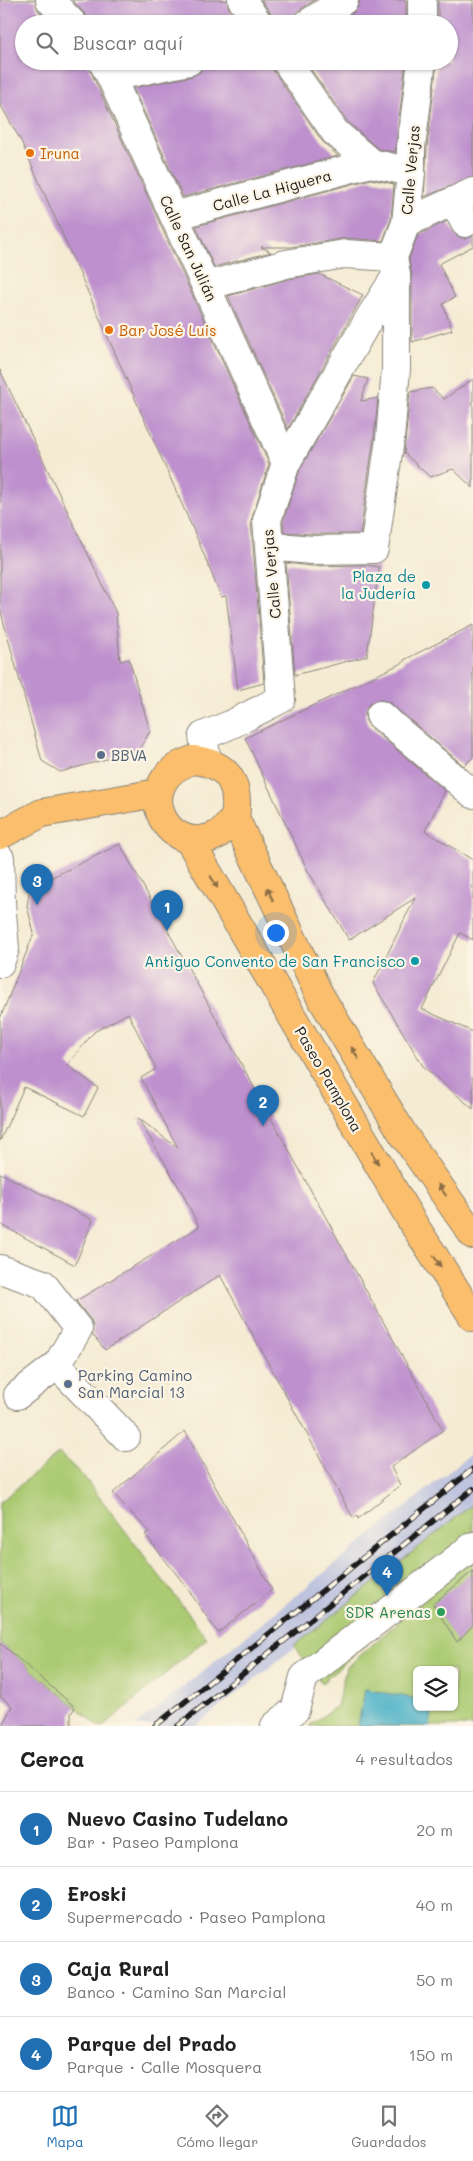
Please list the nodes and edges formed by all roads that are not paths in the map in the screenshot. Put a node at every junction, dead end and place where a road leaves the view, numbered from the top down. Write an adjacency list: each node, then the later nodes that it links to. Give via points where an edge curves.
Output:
1 (50, 0): 5 (street)
2 (242, 0): 6 (street)
3 (344, 0): 7 (street)
4 (422, 0): 8 (street)
5 (64, 15)
6 (253, 15)
7 (321, 15)
8 (422, 15)
9 (106, 70): 15 (street, Calle San Julián)
10 (292, 70): 12 (street, via 335,132)
11 (421, 70): 13 (street, Calle Verjas)
12 (371, 164): 13 (street); 15 (street, Calle La Higuera)
13 (411, 172): 16 (street, Calle Verjas)
14 (464, 206): 16 (street)
15 (174, 216): 18 (street, Calle San Julián)
16 (406, 223): 17 (street, Calle Verjas)
17 (394, 267): 18 (street, via 345,254 286,264); 19 (street, Calle Verjas, via 370,317); 20 (street, Calle Verjas, via 396,369 374,550)
18 (206, 286): 19 (street, Calle San Julián)
19 (286, 463): 20 (street, Calle Verjas, via 267,520)
20 (270, 546): 22 (street, Calle Verjas, via 281,699 232,724)
21 (380, 714): 23 (street)
22 (205, 749): 24 (main road, via 164,778); 25 (main road, via 232,782 237,794)
23 (470, 786)
24 (158, 793): 26 (main road, via 42,813); 27 (main road, via 158,807 163,820 172,831)
25 (235, 818): 27 (main road, via 216,836); 30 (main road, one-way to 25, via 403,1134 319,994)
26 (0, 835)
27 (190, 840): 32 (main road, Paseo Pamplona, one-way to 32, via 411,1220)
28 (0, 858): 29 (street, via 5,949)
29 (0, 963)
30 (472, 1231)
31 (0, 1269): 33 (street, via 43,1284 78,1328)
32 (473, 1317)
33 (57, 1365): 34 (street); 35 (street)
34 (18, 1395)
35 (126, 1437)
36 (473, 1546): 37 (street, via 304,1677)
37 (285, 1718)

